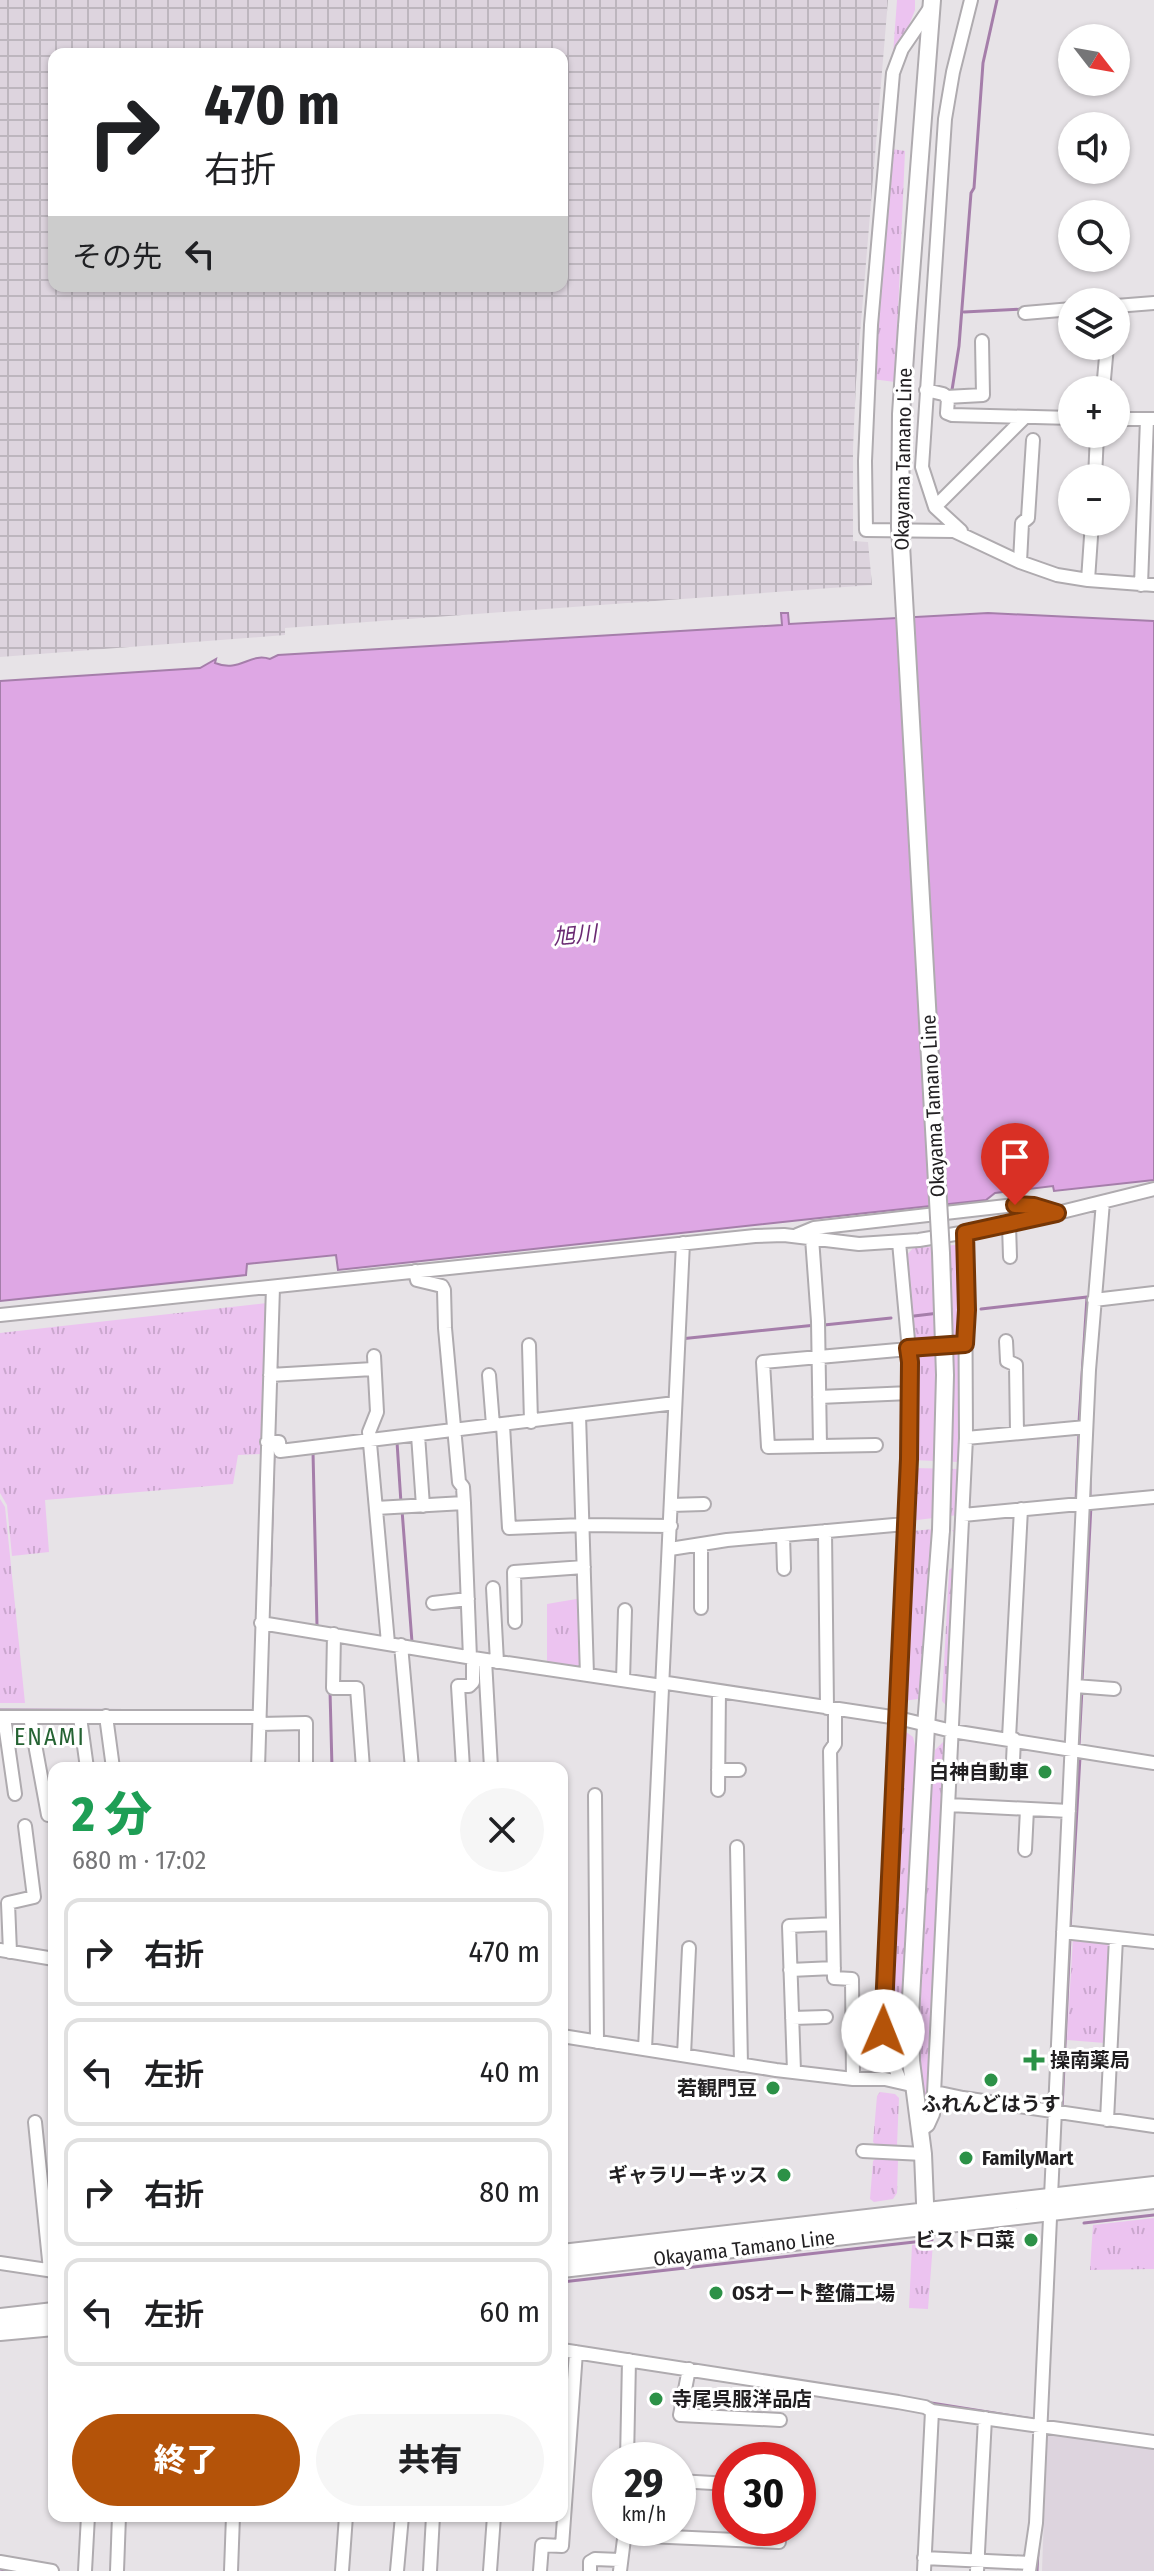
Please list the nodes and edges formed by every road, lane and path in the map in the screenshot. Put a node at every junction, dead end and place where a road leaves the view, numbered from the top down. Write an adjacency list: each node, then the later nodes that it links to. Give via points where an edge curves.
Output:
1 (971, 0): 8 (street, via 945,119)
2 (932, 3): 15 (street, via 893,73 865,461 866,530); 99 (main road, Okayama Tamano Line, bridge, via 901,414 900,527 945,1375 941,1530)
3 (1154, 303): 4 (street)
4 (1130, 305)
5 (1058, 310): 6 (street)
6 (1025, 313)
7 (982, 341): 9 (street, via 983,395)
8 (926, 390): 9 (street); 14 (street, via 922,467)
9 (946, 397): 10 (street, via 947,413 952,415)
10 (1025, 417): 11 (street); 14 (street)
11 (1058, 418)
12 (1150, 419): 20 (street)
13 (1033, 440): 18 (street)
14 (936, 508): 15 (street); 16 (street)
15 (921, 529): 16 (street)
16 (967, 536): 18 (street)
17 (1091, 536): 19 (street)
18 (1020, 562): 19 (street)
19 (1088, 580): 20 (street)
20 (1147, 585)
21 (1154, 1189): 22 (street)
22 (1103, 1202): 23 (street); 34 (street)
23 (1057, 1213): 24 (street); 26 (street, via 1015,1205 814,1228)
24 (1009, 1225): 25 (street); 30 (street)
25 (965, 1233): 28 (street); 37 (street)
26 (794, 1236): 27 (street); 29 (street)
27 (812, 1238): 28 (street); 40 (street)
28 (899, 1242): 39 (street)
29 (683, 1243): 31 (street); 45 (street)
30 (1010, 1257)
31 (415, 1271): 32 (street); 49 (street, via 417,1280 444,1290)
32 (273, 1287): 35 (street); 41 (street)
33 (1154, 1293): 34 (street)
34 (1094, 1297): 50 (street)
35 (0, 1315)
36 (1006, 1341): 51 (street, via 1007,1361 1016,1365)
37 (965, 1344): 39 (street); 54 (street)
38 (529, 1345): 47 (street)
39 (908, 1348): 40 (street); 43 (street)
40 (818, 1357): 44 (street); 57 (street, via 763,1362 768,1447)
41 (270, 1375): 53 (street, via 373,1362 377,1412); 55 (street)
42 (489, 1375): 48 (street)
43 (910, 1393): 44 (street); 67 (street)
44 (819, 1397): 57 (street)
45 (673, 1404): 46 (street); 62 (street)
46 (579, 1415): 47 (street); 68 (street)
47 (531, 1417): 48 (street)
48 (495, 1422): 49 (street); 68 (street, via 509,1528)
49 (456, 1427): 52 (street); 59 (street)
50 (1081, 1427): 51 (street); 60 (street)
51 (1017, 1433): 54 (street)
52 (418, 1435): 53 (street); 63 (street)
53 (369, 1437): 55 (street); 64 (street)
54 (966, 1438): 66 (street)
55 (275, 1445): 82 (street)
56 (876, 1445): 57 (street)
57 (820, 1446)
58 (1154, 1497): 60 (street)
59 (464, 1503): 63 (street); 77 (street)
60 (1084, 1503): 65 (street); 89 (street)
61 (704, 1504): 62 (street)
62 (671, 1505): 69 (street)
63 (423, 1506): 64 (street)
64 (376, 1508): 84 (street)
65 (1021, 1509): 66 (street); 101 (street)
66 (963, 1515): 100 (street)
67 (905, 1524): 70 (street); 98 (street)
68 (583, 1525): 69 (street); 74 (street)
69 (668, 1526): 73 (street)
70 (825, 1531): 71 (street); 92 (street)
71 (783, 1535): 72 (street); 75 (street)
72 (701, 1544): 73 (street); 79 (street)
73 (670, 1549): 88 (street)
74 (584, 1567): 81 (street, via 514,1572); 86 (street)
75 (784, 1569)
76 (493, 1588): 85 (street)
77 (468, 1599): 78 (street); 85 (street)
78 (433, 1603)
79 (701, 1608)
80 (625, 1610): 87 (street)
81 (515, 1622)
82 (266, 1623): 83 (street); 93 (street)
83 (334, 1634): 84 (street); 108 (street, via 333,1688 357,1688)
84 (394, 1644): 85 (street); 109 (street)
85 (482, 1657): 86 (street); 110 (street, via 473,1682 458,1686); 111 (street)
86 (587, 1673): 87 (street)
87 (623, 1677): 88 (street)
88 (662, 1686): 91 (street); 138 (street)
89 (1079, 1686): 90 (street); 102 (street)
90 (1114, 1689)
91 (719, 1691): 92 (street); 113 (street)
92 (831, 1709): 98 (street); 125 (street)
93 (259, 1715): 94 (street); 106 (street); 107 (street, via 306,1723)
94 (106, 1716): 97 (street); 105 (street)
95 (2, 1717): 96 (street); 116 (street)
96 (30, 1717): 97 (street); 121 (street)
97 (80, 1717): 104 (street)
98 (898, 1718): 99 (street); 141 (street, via 883,2018)
99 (926, 1726): 100 (street); 145 (main road, Okayama Tamano Line)
100 (952, 1731): 101 (street); 118 (street)
101 (1012, 1738): 102 (street); 103 (street)
102 (1077, 1751): 112 (street); 120 (street)
103 (1013, 1761)
104 (86, 1762)
105 (112, 1762)
106 (258, 1762)
107 (306, 1762)
108 (363, 1762)
109 (411, 1762)
110 (463, 1762)
111 (491, 1762)
112 (1154, 1763)
113 (718, 1770): 114 (street); 115 (street)
114 (739, 1770)
115 (718, 1790)
116 (15, 1794)
117 (595, 1795): 137 (street)
118 (949, 1805): 119 (street); 146 (street)
119 (1027, 1809): 120 (street); 124 (street)
120 (1065, 1811): 126 (street)
121 (48, 1815)
122 (25, 1826): 130 (street, via 34,1897 8,1903)
123 (737, 1847): 140 (street)
124 (1025, 1850)
125 (833, 1924): 132 (street); 133 (street, via 789,1926)
126 (1068, 1932): 127 (street); 147 (street)
127 (1116, 1938): 128 (street); 148 (street)
128 (1154, 1942)
129 (689, 1948): 139 (street)
130 (8, 1949): 131 (street)
131 (48, 1958)
132 (834, 1968): 133 (street); 143 (street, via 834,1978 852,1979)
133 (790, 1970): 135 (street)
134 (826, 2017): 135 (street)
135 (792, 2018): 142 (street)
136 (568, 2037): 137 (street)
137 (597, 2042): 138 (street)
138 (645, 2049): 139 (street)
139 (684, 2051): 140 (street)
140 (741, 2060): 142 (street)
141 (891, 2061): 144 (street); 145 (street)
142 (794, 2071): 143 (street)
143 (853, 2079): 144 (street)
144 (878, 2080): 145 (street)
145 (907, 2084): 151 (main road, Okayama Tamano Line)
146 (935, 2092): 147 (street); 151 (street, via 932,2118)
147 (1055, 2109): 148 (street); 156 (street)
148 (1107, 2116): 150 (street)
149 (35, 2122): 158 (street)
150 (1154, 2126)
151 (920, 2131): 153 (main road, Okayama Tamano Line)
152 (863, 2151): 153 (street)
153 (923, 2154): 157 (main road, Okayama Tamano Line)
154 (1154, 2185): 156 (main road, Okayama Tamano Line)
155 (1154, 2200): 156 (main road, Okayama Tamano Line)
156 (1051, 2205): 157 (main road, Okayama Tamano Line); 174 (street)
157 (926, 2219): 159 (main road, Okayama Tamano Line); 162 (main road, Okayama Tamano Line)
158 (48, 2241)
159 (568, 2252)
160 (0, 2263): 161 (street)
161 (48, 2268)
162 (568, 2268)
163 (48, 2312): 164 (main road)
164 (0, 2317)
165 (48, 2328): 166 (main road)
166 (0, 2332)
167 (568, 2351): 168 (street)
168 (576, 2352): 169 (street); 177 (street)
169 (629, 2360): 170 (street); 175 (street)
170 (689, 2369): 171 (street); 173 (street, via 680,2415)
171 (932, 2411): 172 (street); 188 (street)
172 (985, 2418): 174 (street); 190 (street)
173 (780, 2420)
174 (1039, 2424): 176 (street); 191 (street)
175 (627, 2442)
176 (1154, 2442)
177 (568, 2463)
178 (88, 2522): 194 (street)
179 (119, 2522): 195 (street)
180 (233, 2522): 196 (street)
181 (346, 2522): 197 (street)
182 (401, 2522): 198 (street)
183 (433, 2522): 199 (street)
184 (494, 2522): 200 (street)
185 (564, 2522): 201 (street, via 562,2546 542,2545)
186 (623, 2546): 189 (street)
187 (0, 2562): 192 (street)
188 (924, 2564): 190 (street)
189 (620, 2566): 202 (street, via 595,2559)
190 (977, 2566): 191 (street)
191 (1029, 2567)
192 (24, 2569): 193 (street)
193 (52, 2571)
194 (85, 2571)
195 (117, 2571)
196 (231, 2571)
197 (342, 2571)
198 (397, 2571)
199 (430, 2571)
200 (490, 2571)
201 (540, 2571)
202 (590, 2571)

